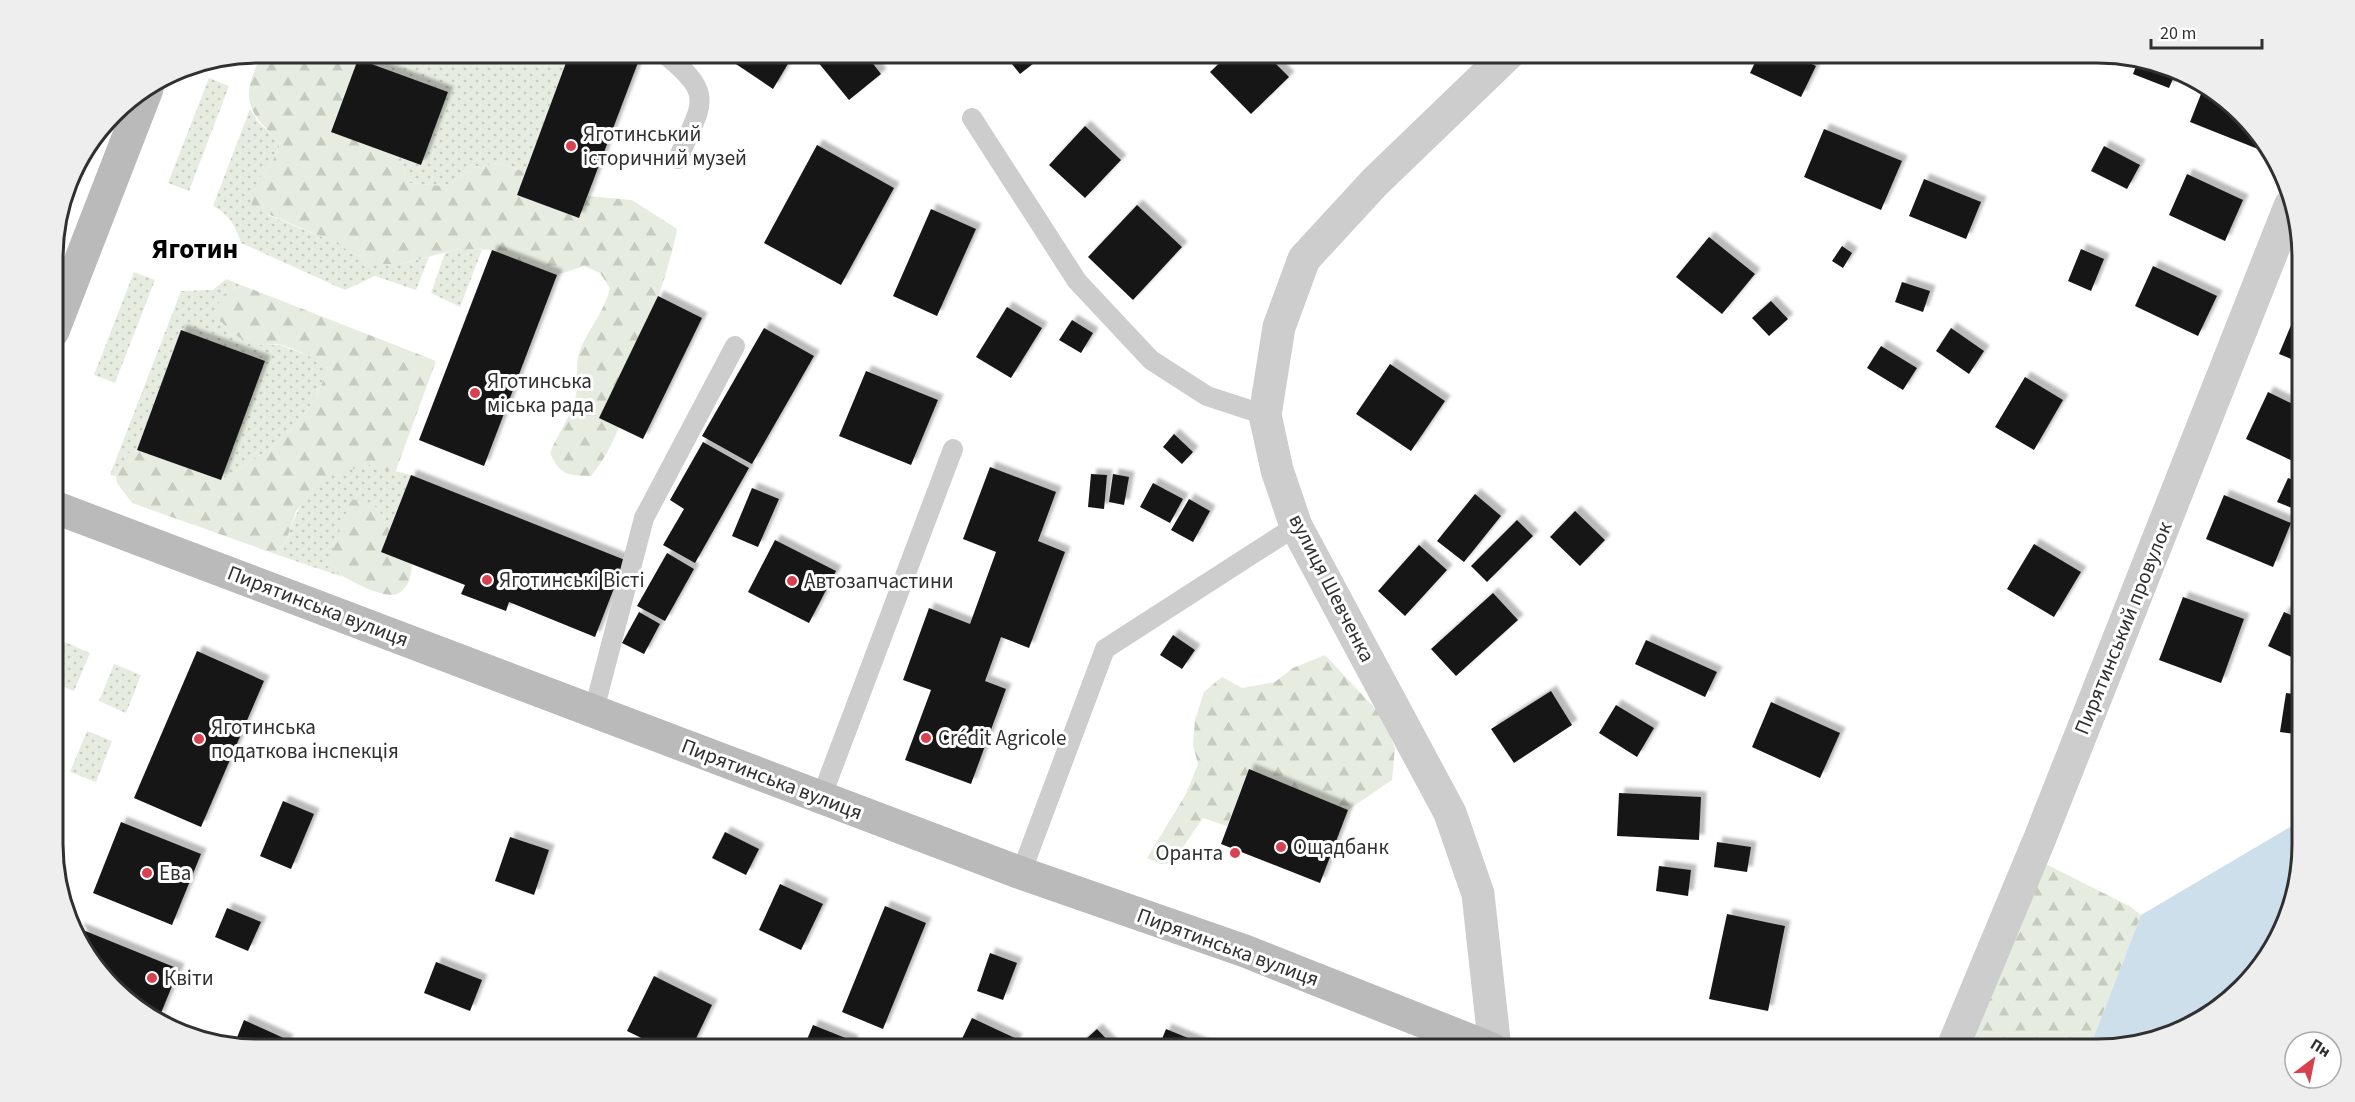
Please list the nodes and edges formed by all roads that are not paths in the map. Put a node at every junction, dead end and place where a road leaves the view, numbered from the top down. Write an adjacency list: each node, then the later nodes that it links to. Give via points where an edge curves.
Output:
1 (676, 63): 5 (lane, via 690,74 701,94)
2 (1499, 63): 9 (street, вулиця Шевченка, via 1375,182 1304,259 1279,327)
3 (142, 102): 7 (main road)
4 (972, 118): 9 (lane, via 1077,281 1150,360 1207,396)
5 (678, 159)
6 (2286, 215): 18 (street, Пирятинський провулок, via 2045,827)
7 (63, 305)
8 (735, 346): 13 (lane, via 644,518)
9 (1265, 415): 12 (street, вулиця Шевченка, via 1277,470)
10 (953, 449): 14 (lane)
11 (63, 510): 13 (main road, Пирятинська вулиця)
12 (1296, 526): 15 (lane, via 1105,649); 17 (street, вулиця Шевченка, via 1450,813 1478,894)
13 (594, 710): 14 (main road, Пирятинська вулиця)
14 (821, 798): 15 (main road, Пирятинська вулиця)
15 (1021, 873): 16 (main road, Пирятинська вулиця, via 1245,951)
16 (1468, 1039)
17 (1492, 1039)
18 (1956, 1039)

